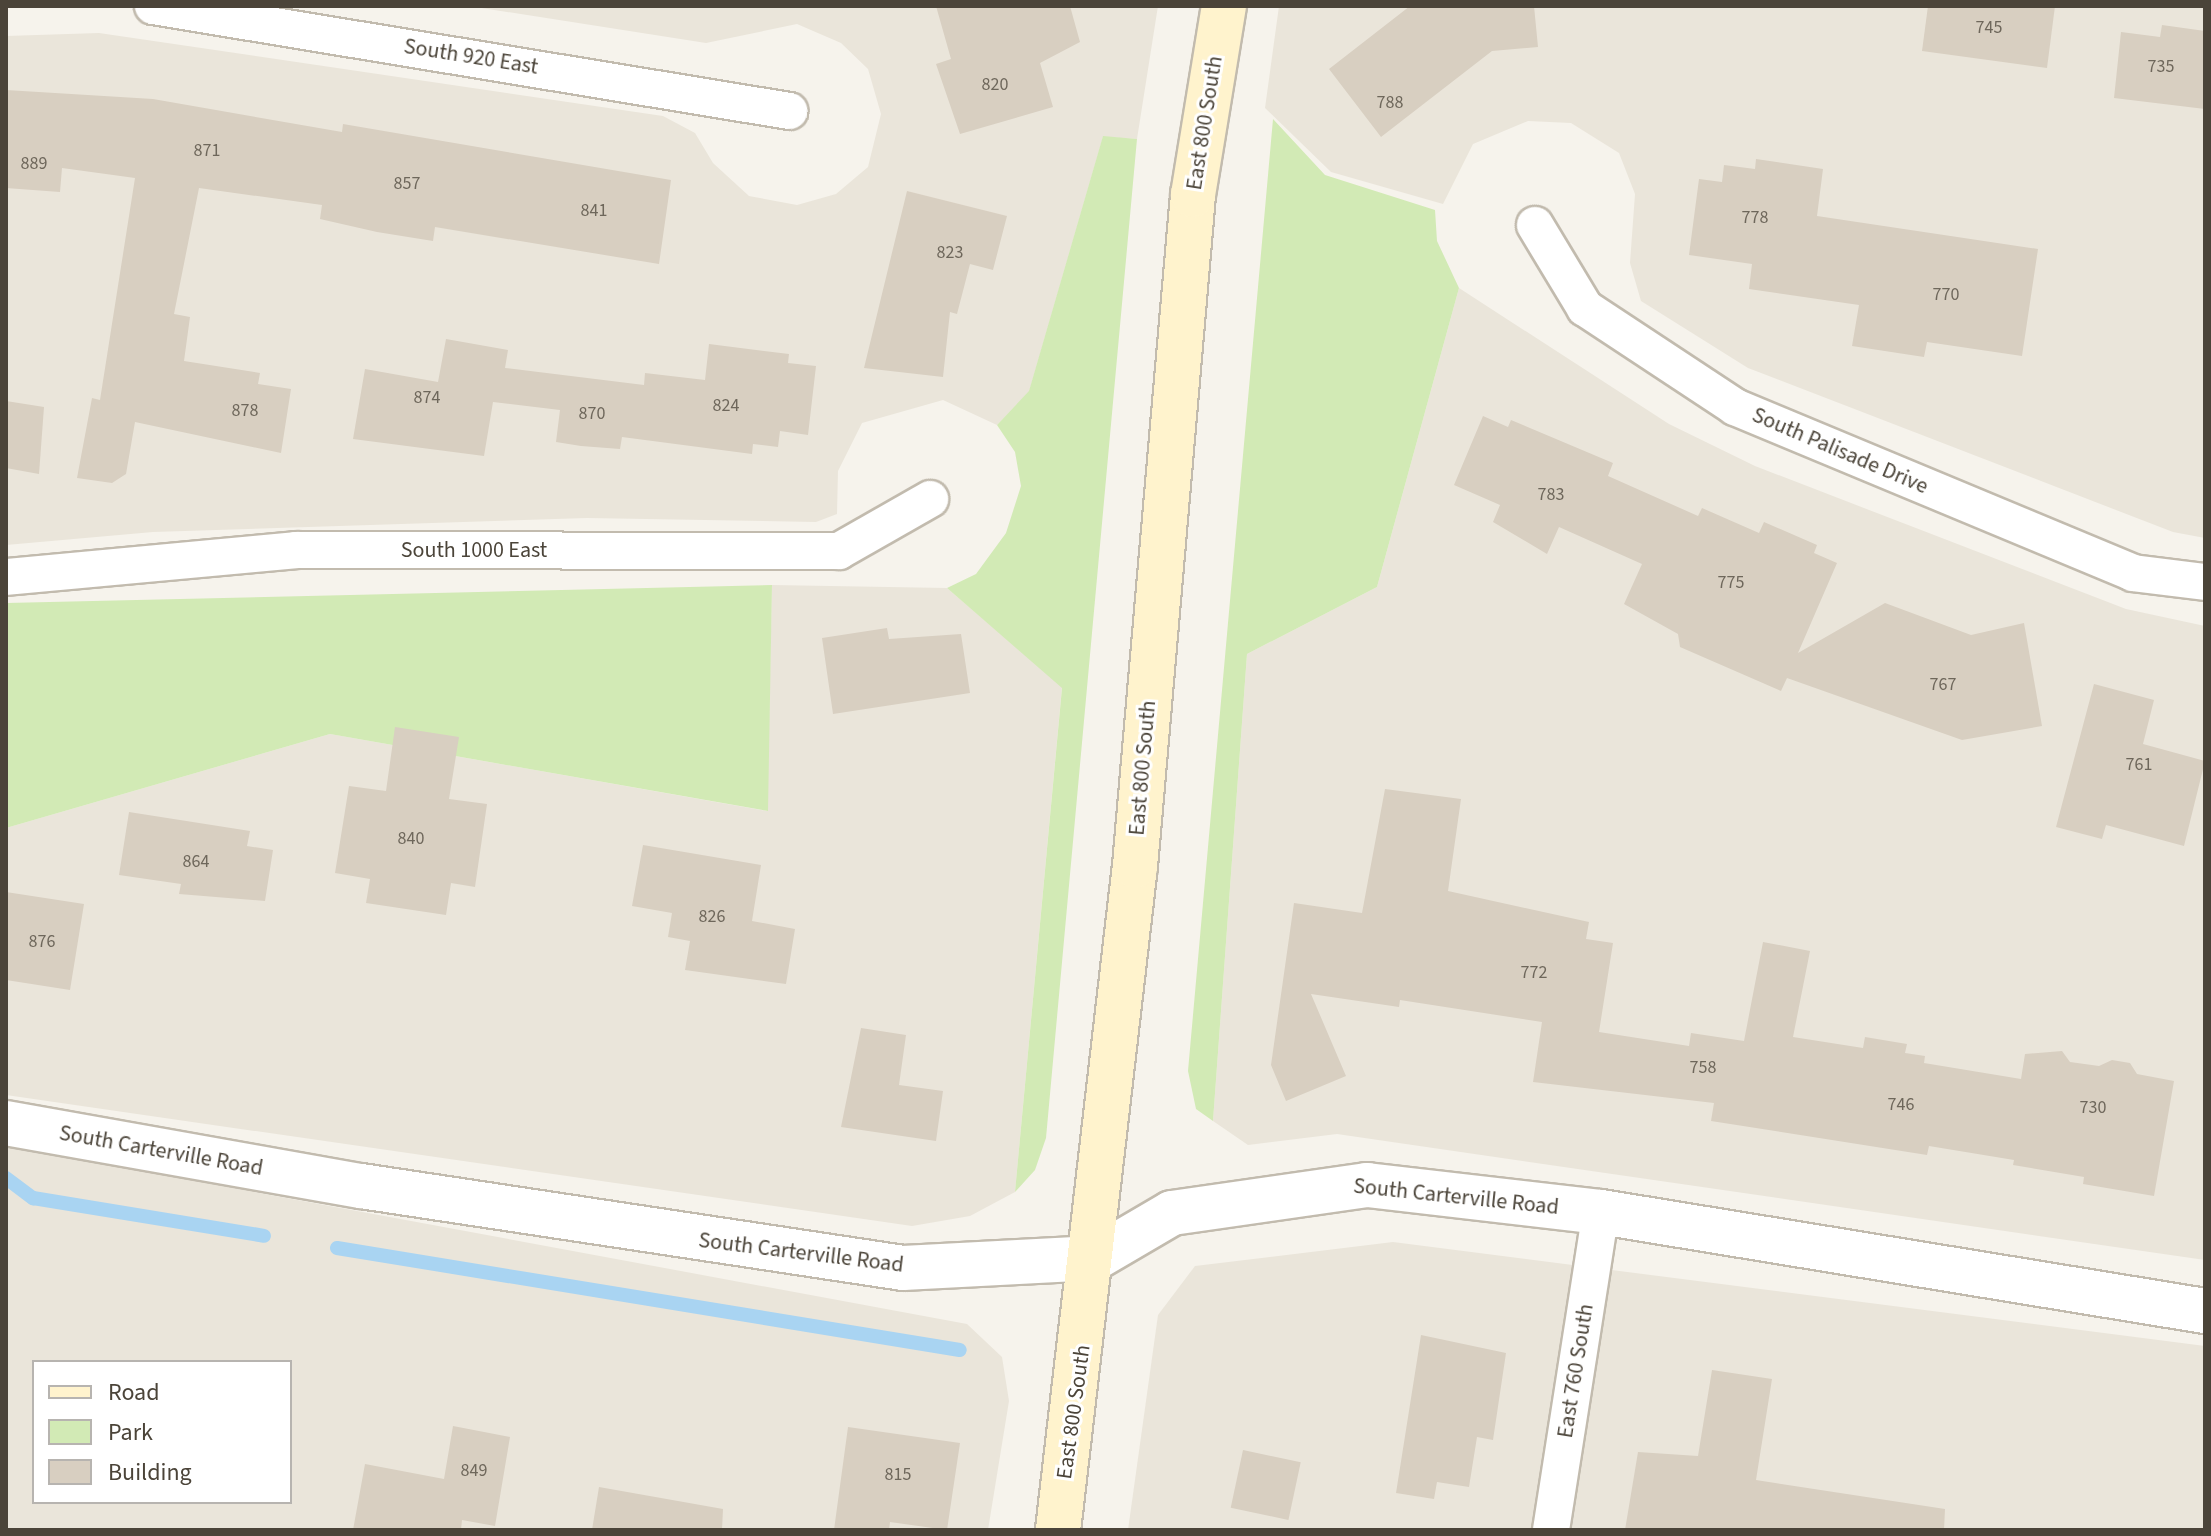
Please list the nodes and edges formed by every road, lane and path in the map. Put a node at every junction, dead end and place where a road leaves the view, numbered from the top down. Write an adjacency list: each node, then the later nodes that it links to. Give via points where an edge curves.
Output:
1 (153, 6): 3 (street, South 920 East)
2 (1224, 6): 10 (main road, East 800 South, via 1193,195)
3 (789, 111)
4 (1535, 225): 7 (street, South Palisade Drive, via 1585,308 1735,407 2133,573)
5 (930, 499): 6 (street, South 1000 East, via 839,551 296,550)
6 (6, 577)
7 (2205, 582)
8 (6, 1123): 10 (street, South Carterville Road, via 376,1189 903,1268)
9 (1601, 1212): 10 (street, South Carterville Road, via 1367,1185 1323,1186 1172,1213); 11 (street, South Carterville Road); 13 (street, East 760 South)
10 (1095, 1258): 12 (main road, East 800 South)
11 (2205, 1311)
12 (1058, 1530)
13 (1551, 1530)

